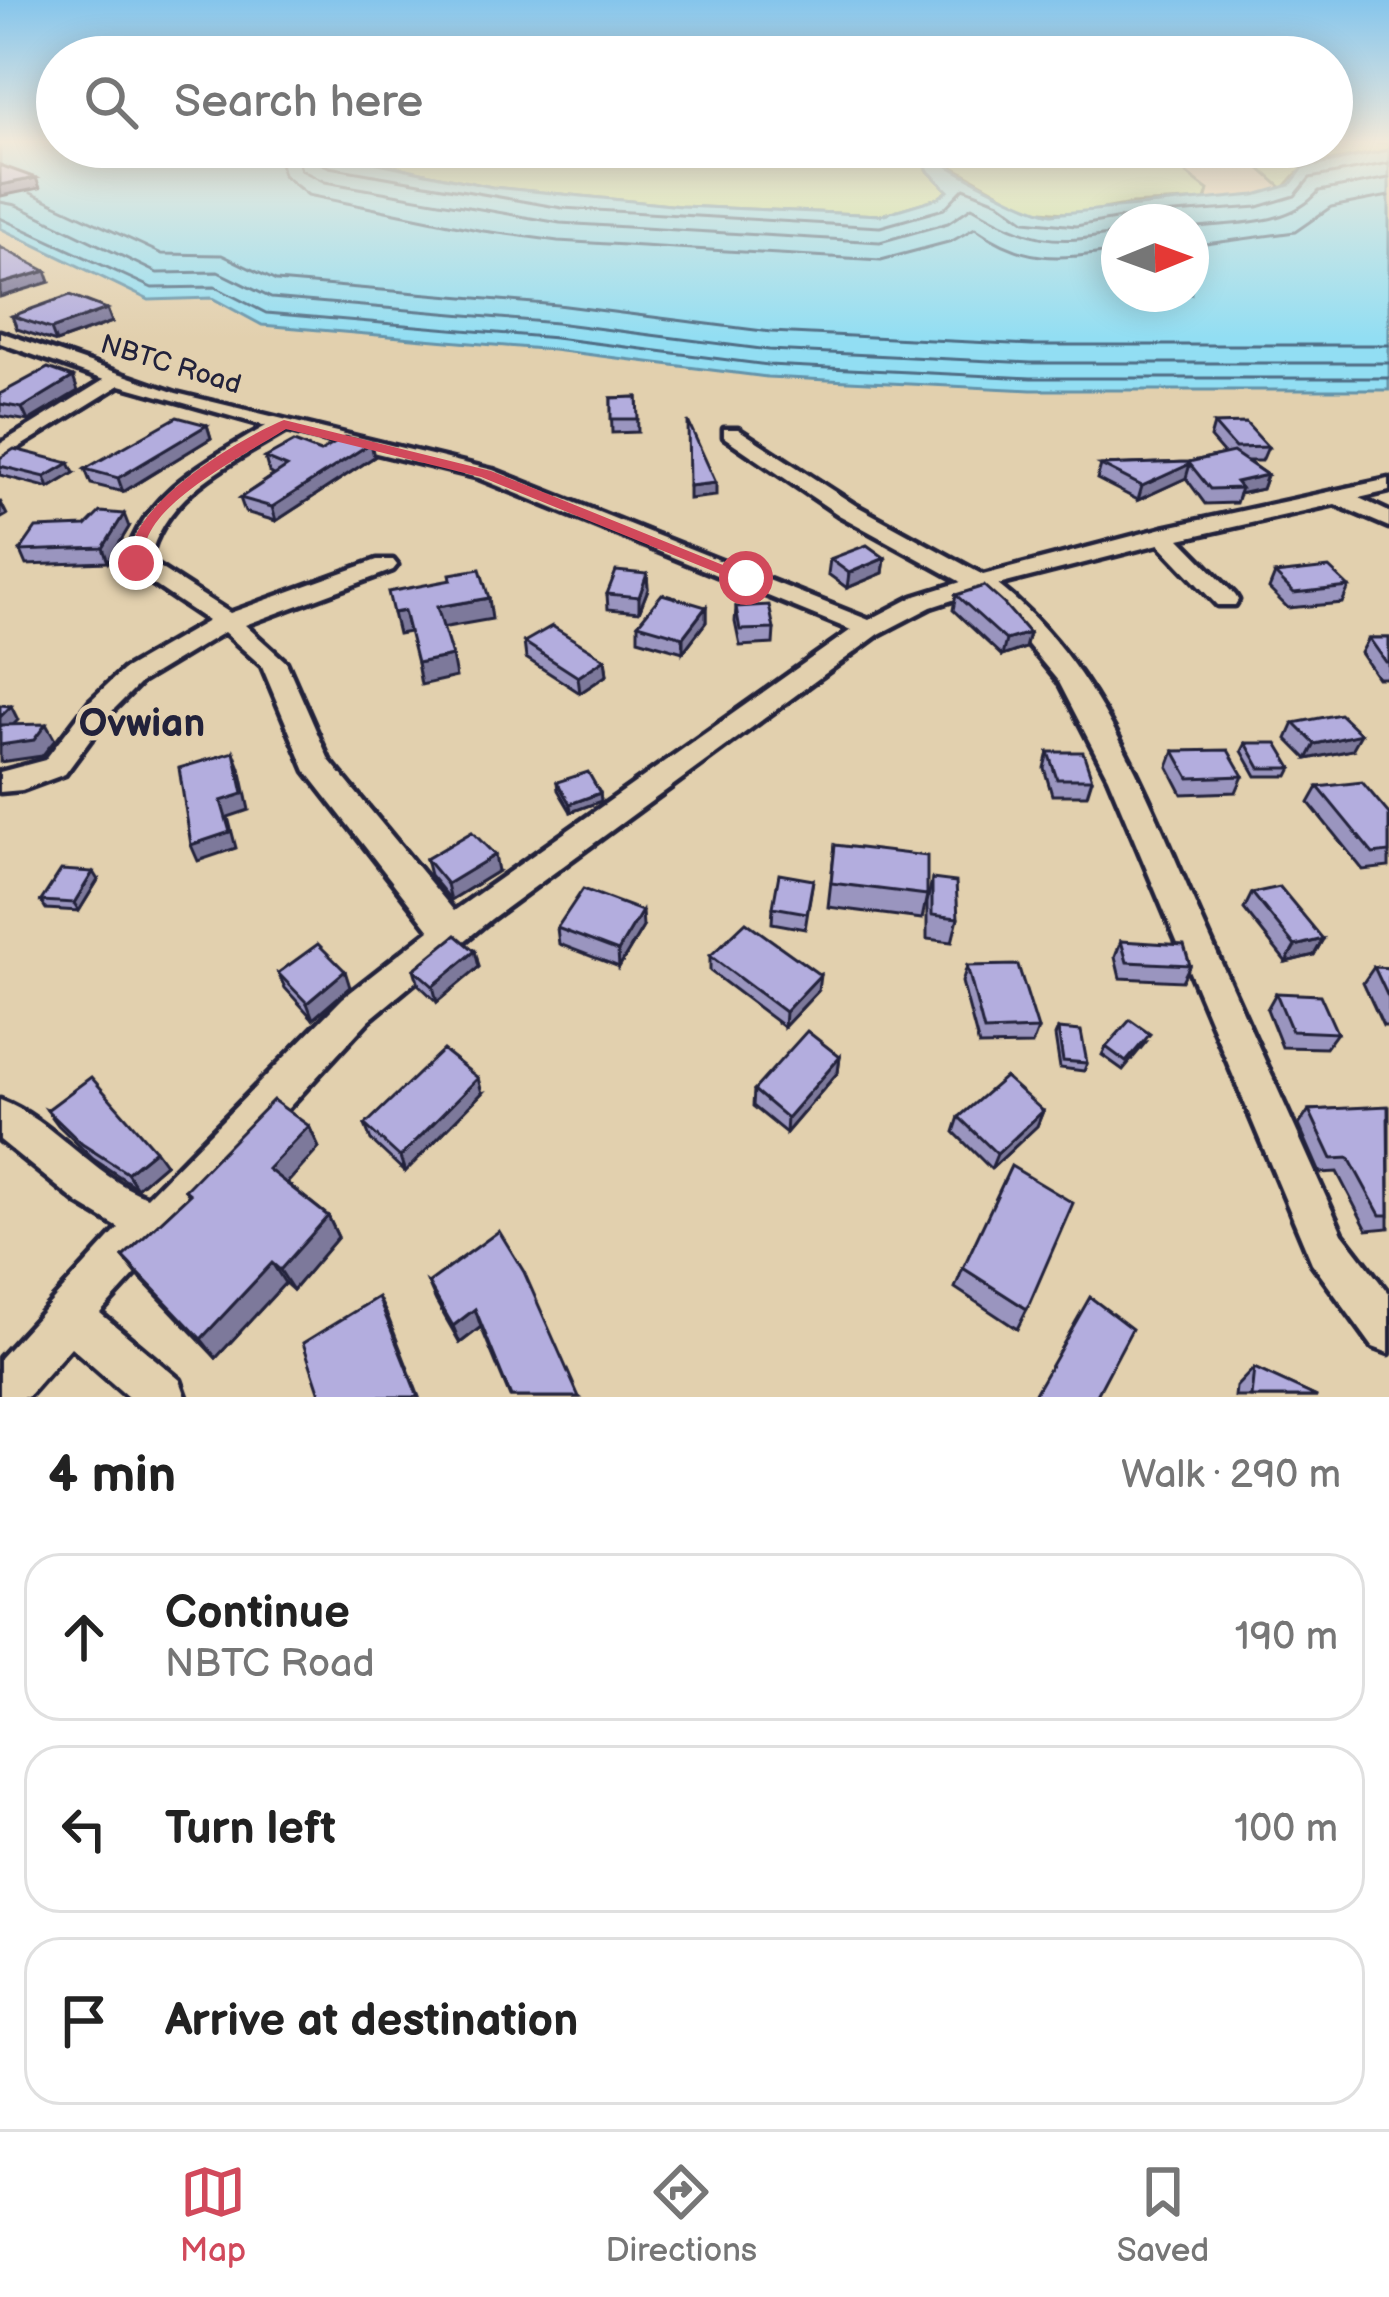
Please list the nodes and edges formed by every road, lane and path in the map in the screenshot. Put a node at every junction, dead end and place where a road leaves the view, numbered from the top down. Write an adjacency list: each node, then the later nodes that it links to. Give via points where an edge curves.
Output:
1 (0, 337): 2 (street, NBTC Road)
2 (116, 380): 3 (street, NBTC Road); 5 (street)
3 (284, 424): 13 (street, via 190,483 139,539 136,563); 14 (street, NBTC Road, via 486,474)
4 (731, 433): 11 (street, via 847,510)
5 (0, 453)
6 (1389, 484): 7 (street)
7 (1334, 495): 8 (street); 9 (street)
8 (1389, 520)
9 (1163, 535): 11 (street); 12 (street)
10 (385, 565): 13 (street)
11 (980, 583): 14 (street); 20 (street, via 1070,678 1124,777 1327,1248)
12 (1226, 600)
13 (227, 622): 15 (street, via 131,676 55,767); 16 (street, via 273,662 316,764)
14 (870, 629): 16 (street)
15 (0, 782)
16 (451, 932): 18 (street, via 356,1009)
17 (0, 1118): 18 (street, via 123,1213)
18 (154, 1220): 19 (street)
19 (69, 1316): 21 (street); 22 (street)
20 (1389, 1331)
21 (0, 1393)
22 (164, 1397)

